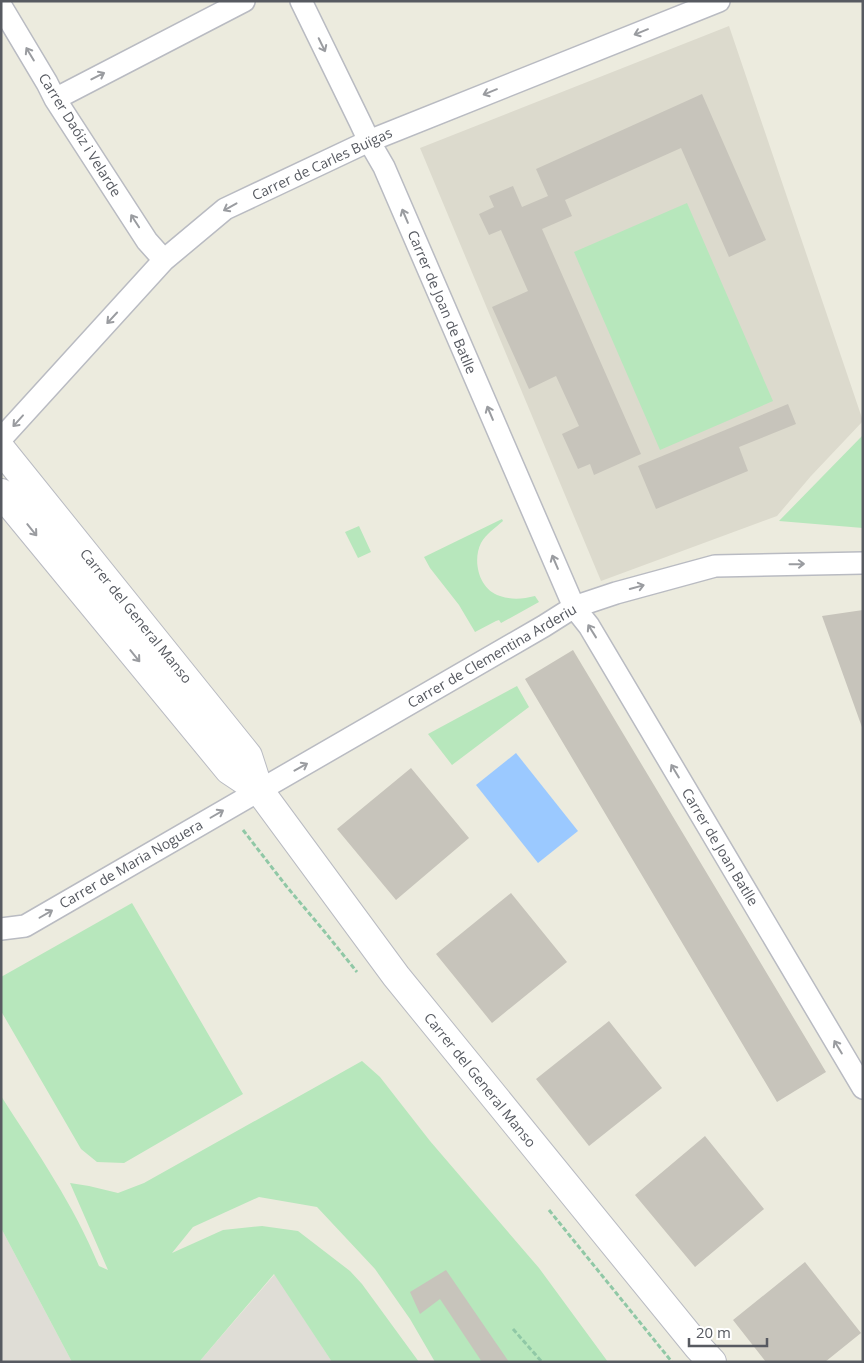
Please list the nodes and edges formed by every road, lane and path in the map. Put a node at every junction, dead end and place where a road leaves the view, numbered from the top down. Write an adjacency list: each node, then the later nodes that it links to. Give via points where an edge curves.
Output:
1 (244, 1): 6 (street, one-way to 1)
2 (301, 1): 7 (street, Carrer de Joan de Batlle, one-way to 7)
3 (719, 1): 5 (street, Carrer de Carles Buïgas)
4 (1, 6): 6 (street, Carrer Daóiz i Velarde, one-way to 4)
5 (671, 11): 7 (street, Carrer de Carles Buïgas, one-way to 7)
6 (55, 99): 8 (street, Carrer Daóiz i Velarde, one-way to 6, via 147,241)
7 (369, 141): 8 (street, Carrer de Carles Buïgas, one-way to 8, via 225,209); 13 (street, Carrer de Joan de Batlle, one-way to 7, via 384,166)
8 (164, 260): 9 (street, Carrer de Carles Buïgas, one-way to 9)
9 (1, 439)
10 (1, 449): 14 (street, Carrer del General Manso, via 248,756)
11 (1, 493): 14 (street, Carrer del General Manso, one-way to 14, via 228,770)
12 (863, 563): 13 (street, Carrer de Clementina Arderiu, one-way to 12, via 715,566)
13 (574, 607): 14 (street, Carrer de Clementina Arderiu, one-way to 13); 16 (street, Carrer de Joan Batlle, one-way to 13, via 589,626)
14 (258, 790): 15 (street, Carrer de Maria Noguera, one-way to 14, via 25,926); 19 (street, Carrer del General Manso, via 402,983)
15 (1, 929)
16 (863, 1088)
17 (513, 1329): 18 (path)
18 (542, 1362)
19 (712, 1362)

